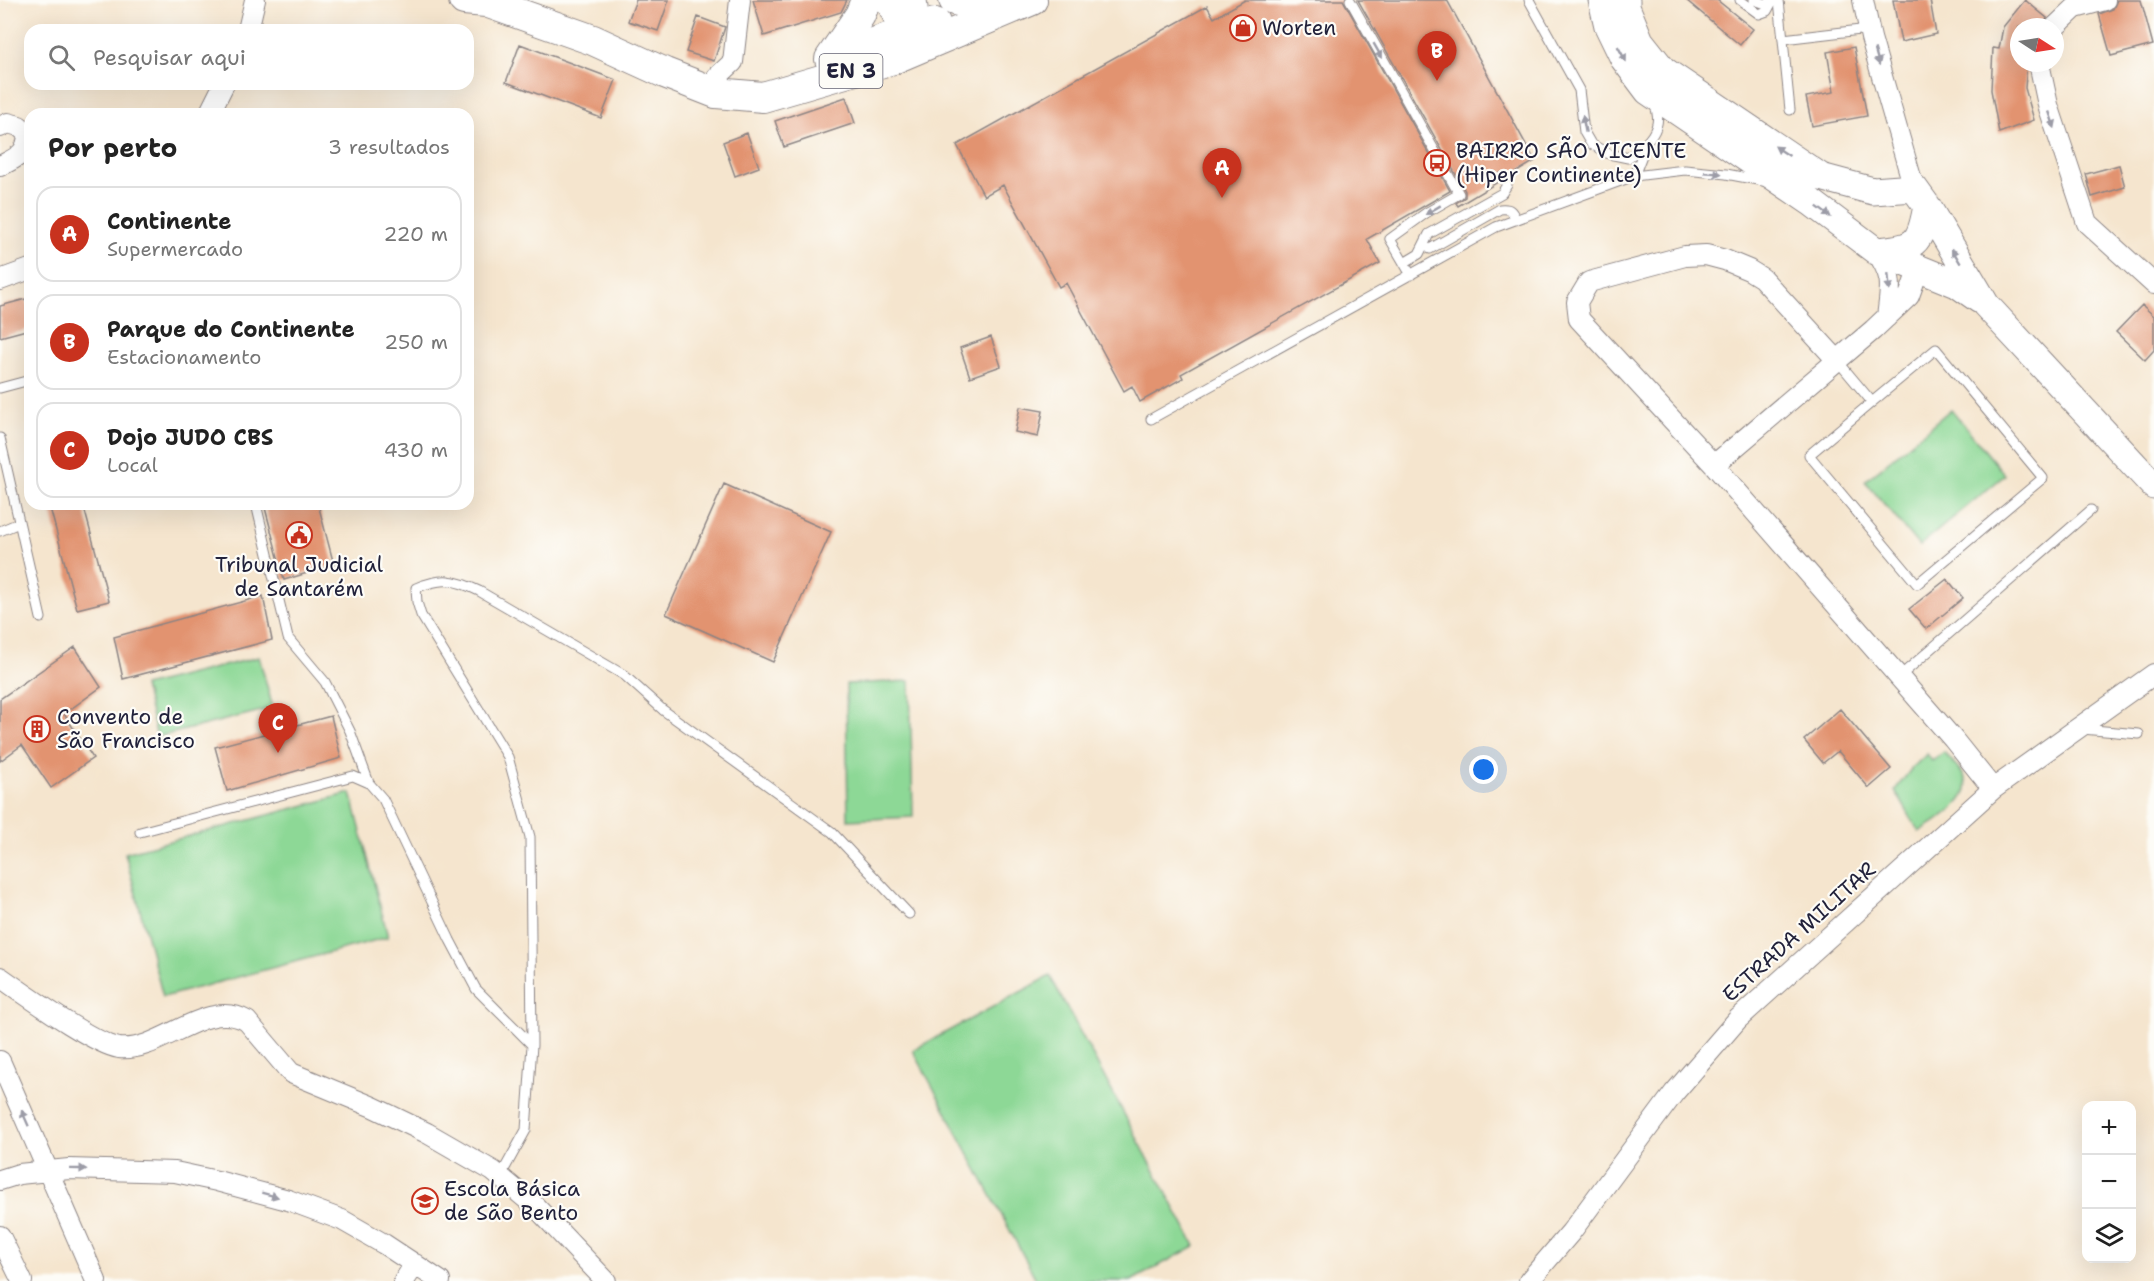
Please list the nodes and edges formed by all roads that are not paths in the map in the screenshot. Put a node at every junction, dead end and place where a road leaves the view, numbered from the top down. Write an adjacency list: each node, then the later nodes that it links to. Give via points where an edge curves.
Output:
1 (255, 0): 20 (street)
2 (464, 0): 26 (main road, EN 3, via 486,2 593,40)
3 (740, 0): 27 (street, via 733,62)
4 (866, 0): 24 (main road)
5 (889, 0): 22 (street)
6 (913, 0): 22 (street)
7 (954, 0): 8 (main road)
8 (990, 0): 22 (main road, EN 3)
9 (1032, 0): 22 (main road, EN 3)
10 (1350, 0): 45 (lane, one-way to 45, via 1459,194 1390,238)
11 (1529, 0): 34 (lane, one-way to 11, via 1628,158 1591,144 1584,132 1580,90)
12 (1602, 0): 29 (street, one-way to 29, via 1608,26 1624,59)
13 (1626, 0): 40 (street, one-way to 13, via 1873,191 1821,177 1663,70 1640,41)
14 (1740, 0): 16 (lane, via 1759,14 1767,11)
15 (1754, 0): 16 (lane, via 1766,4)
16 (1775, 0): 23 (lane)
17 (1863, 0): 21 (street)
18 (2105, 0): 19 (street, via 2075,8)
19 (2064, 18)
20 (249, 24)
21 (1869, 29): 23 (lane); 40 (street, one-way to 40)
22 (915, 39): 24 (main road, EN 3); 26 (main road, EN 3, via 893,59 763,97 716,93)
23 (1784, 39): 31 (lane)
24 (830, 58): 27 (main road, EN 3, via 764,80)
25 (2042, 72): 50 (street, one-way to 50, via 2048,105 2087,223)
26 (665, 73): 27 (main road, EN 3)
27 (717, 77)
28 (221, 90): 30 (street)
29 (1648, 91): 34 (lane, via 1657,111 1656,130); 39 (street)
30 (212, 108)
31 (1790, 111)
32 (0, 127): 33 (street, via 8,123)
33 (24, 130)
34 (1646, 145): 37 (lane)
35 (24, 150): 36 (street)
36 (0, 166)
37 (1634, 176): 39 (lane, one-way to 39, via 1685,170); 41 (lane)
38 (1504, 179): 45 (lane, via 1507,185 1502,193 1429,234 1419,254)
39 (1787, 186): 43 (street, one-way to 43)
40 (1921, 197): 44 (street); 52 (street, one-way to 40)
41 (1516, 220): 42 (lane, via 1509,208 1500,209); 47 (lane)
42 (1430, 249)
43 (1876, 251): 44 (street, via 1911,245); 53 (street, one-way to 53, via 1887,267 1891,284)
44 (1921, 251): 49 (street); 51 (street)
45 (1404, 263): 47 (lane)
46 (24, 271): 48 (street)
47 (1411, 274): 58 (lane)
48 (0, 280)
49 (1957, 284): 51 (street, via 1934,286); 52 (street)
50 (2154, 284)
51 (1910, 296): 53 (street)
52 (1986, 304): 61 (street)
53 (1887, 317): 54 (street)
54 (1836, 359): 57 (lane); 60 (street); 60 (street, via 1762,278 1738,265 1706,255 1668,260 1590,282 1577,302 1579,319)
55 (24, 382): 56 (lane)
56 (0, 388)
57 (1872, 402): 57 (lane, via 1809,455 1917,584 2043,478 1936,349)
58 (1151, 419)
59 (0, 438): 64 (lane)
60 (1714, 465): 68 (street)
61 (2154, 486)
62 (257, 510): 71 (lane, via 288,638 325,682 350,731)
63 (2091, 510): 68 (lane)
64 (19, 523): 65 (lane); 66 (lane)
65 (0, 531)
66 (41, 618)
67 (2154, 674): 69 (street, ESTRADA MILITAR)
68 (1899, 678): 72 (street)
69 (2078, 728): 70 (lane); 72 (street, ESTRADA MILITAR)
70 (2139, 734)
71 (369, 783): 73 (lane, via 353,776); 76 (lane, via 383,799 476,989)
72 (1993, 789): 88 (street, ESTRADA MILITAR, via 1738,1019 1674,1093 1571,1232)
73 (140, 832)
74 (909, 914): 76 (lane, via 832,832 663,710 624,675 479,591 458,581 434,580 416,588 421,615 508,757 530,837)
75 (0, 977): 79 (street, via 75,1026 117,1047 147,1044 195,1022 239,1016 291,1073 427,1133)
76 (532, 1045): 79 (lane, via 526,1130)
77 (0, 1062): 78 (street, one-way to 77)
78 (49, 1171): 80 (street); 82 (street, one-way to 82, via 175,1172 217,1181 288,1200 342,1220); 84 (street)
79 (500, 1177): 87 (street, via 535,1206)
80 (0, 1180)
81 (0, 1236): 83 (street)
82 (415, 1264): 85 (street); 86 (street)
83 (22, 1281)
84 (96, 1281)
85 (404, 1281)
86 (440, 1281)
87 (606, 1281)
88 (1529, 1281)

